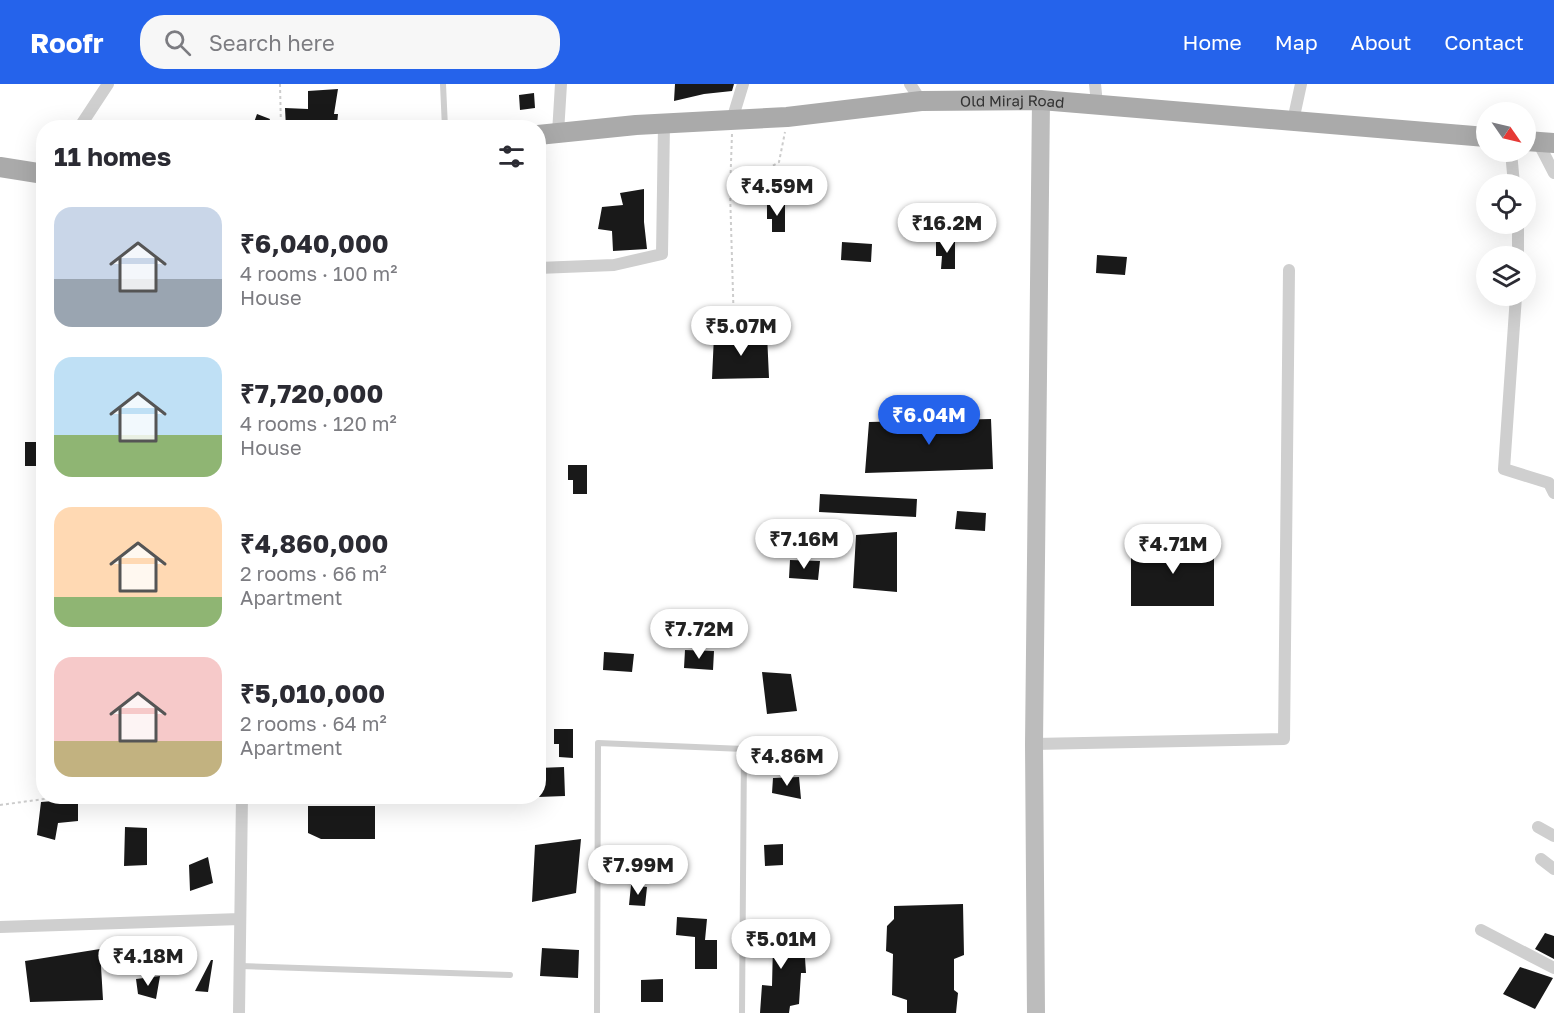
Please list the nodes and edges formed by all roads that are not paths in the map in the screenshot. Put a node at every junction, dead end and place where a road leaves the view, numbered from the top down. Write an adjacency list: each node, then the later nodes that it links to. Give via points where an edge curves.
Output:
1 (108, 84): 11 (street)
2 (443, 84): 12 (lane)
3 (561, 84): 16 (street)
4 (743, 84): 13 (street)
5 (910, 84): 9 (street)
6 (1095, 84): 10 (street)
7 (1301, 84): 14 (street)
8 (1041, 100): 9 (main road, Old Miraj Road); 10 (main road, Old Miraj Road); 26 (main road)
9 (921, 101): 13 (main road, Old Miraj Road)
10 (1097, 104): 14 (main road, Old Miraj Road)
11 (84, 120)
12 (445, 120)
13 (732, 120): 15 (main road, Old Miraj Road)
14 (1293, 121): 17 (main road, Old Miraj Road)
15 (663, 124): 16 (main road, Old Miraj Road); 22 (street, via 662,254 614,265)
16 (548, 134)
17 (1476, 136)
18 (1539, 142): 21 (street)
19 (0, 167): 20 (main road)
20 (36, 173)
21 (1554, 173)
22 (546, 268)
23 (1289, 270): 26 (street, via 1284,739)
24 (1515, 306): 25 (street, via 1504,469 1549,483)
25 (1554, 493)
26 (1034, 744): 41 (main road)
27 (242, 804): 32 (street)
28 (1538, 827): 29 (street)
29 (1554, 836)
30 (1541, 859): 31 (street)
31 (1554, 869)
32 (240, 919): 33 (street); 35 (street)
33 (0, 927)
34 (1481, 930): 36 (street)
35 (239, 966): 37 (lane); 38 (street)
36 (1554, 968)
37 (510, 975)
38 (239, 1013)
39 (597, 1013): 40 (lane, via 598,743 744,749)
40 (742, 1013)
41 (1035, 1013)

